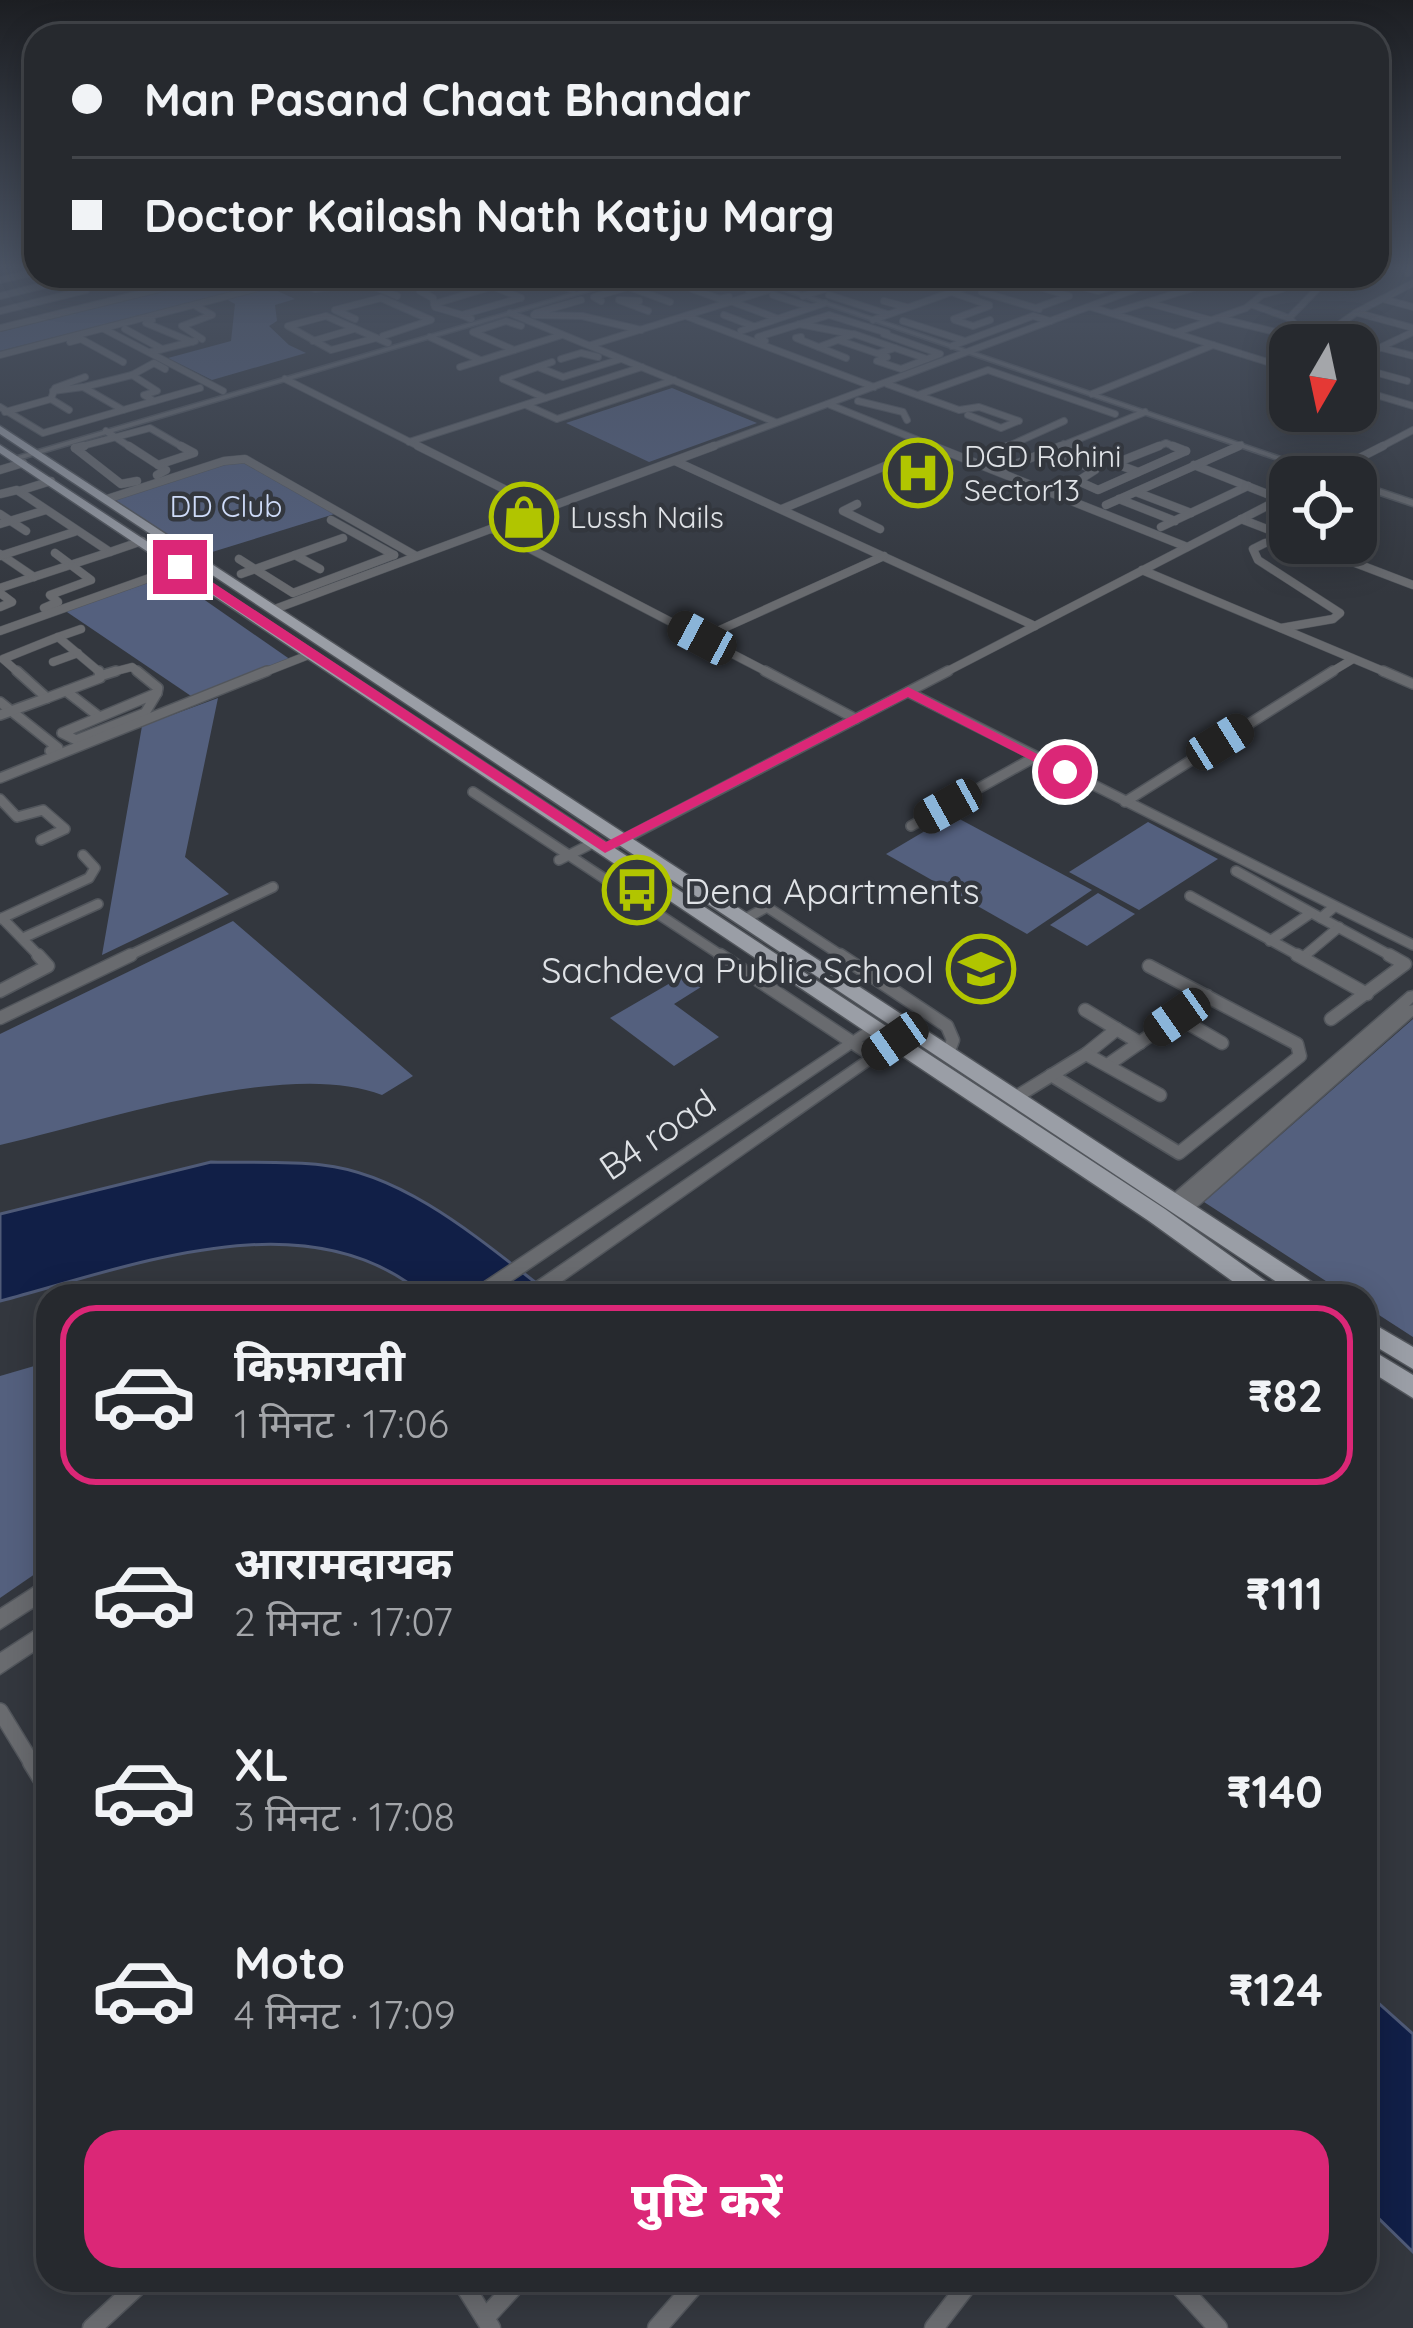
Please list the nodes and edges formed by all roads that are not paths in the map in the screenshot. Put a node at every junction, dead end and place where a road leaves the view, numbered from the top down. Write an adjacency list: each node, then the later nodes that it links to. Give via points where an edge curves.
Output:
1 (121, 377): 21 (street)
2 (135, 377): 37 (street, via 157,391 145,395)
3 (179, 377): 37 (street, via 200,388)
4 (195, 377): 27 (street)
5 (267, 377): 27 (street)
6 (292, 377): 18 (street)
7 (507, 377): 32 (street)
8 (620, 377): 32 (street)
9 (649, 377): 23 (street)
10 (661, 377): 19 (street)
11 (847, 377): 25 (street)
12 (903, 377): 22 (street)
13 (968, 377): 28 (street)
14 (1007, 377): 44 (street)
15 (1040, 377): 29 (street)
16 (1135, 377): 29 (street)
17 (1392, 377): 20 (street)
18 (284, 379): 52 (street); 54 (street)
19 (674, 380): 23 (street); 49 (street)
20 (1411, 381)
21 (84, 382): 30 (street); 41 (street)
22 (886, 383): 25 (street); 28 (street)
23 (661, 384): 26 (street)
24 (633, 385): 26 (street)
25 (874, 387): 35 (street)
26 (644, 390): 42 (street)
27 (223, 391): 37 (street)
28 (917, 394): 50 (street, via 1019,421)
29 (1092, 394): 38 (street)
30 (52, 395): 40 (street); 46 (street)
31 (1377, 395): 34 (street)
32 (544, 398): 36 (street)
33 (858, 401): 47 (street, via 903,412)
34 (1413, 402)
35 (828, 404): 49 (street); 57 (street)
36 (524, 405): 42 (street, via 554,419); 54 (street)
37 (152, 406): 41 (street); 62 (street)
38 (1131, 407): 43 (street); 44 (street)
39 (569, 408): 42 (street)
40 (69, 410)
41 (123, 410): 46 (street, via 43,433)
42 (579, 412)
43 (1144, 412): 55 (street); 56 (street)
44 (1114, 414): 58 (street)
45 (968, 415): 50 (street)
46 (1, 416): 62 (main road)
47 (907, 420)
48 (1064, 421): 53 (street)
49 (775, 422): 63 (street)
50 (1001, 428): 53 (street, via 994,435)
51 (1413, 430): 60 (street)
52 (111, 434): 62 (street); 65 (street); 65 (street, via 150,428 194,453); 65 (street, via 74,449 125,485 166,471)
53 (1020, 441): 58 (street); 61 (street)
54 (409, 442): 84 (street)
55 (1064, 444): 58 (street); 64 (street)
56 (1241, 445): 59 (street); 66 (street)
57 (933, 446): 67 (street); 85 (street)
58 (1044, 449): 67 (street); 68 (street, via 1095,470 1078,481 1098,490)
59 (1272, 456)
60 (1365, 456)
61 (983, 457)
62 (15, 458): 71 (main road); 78 (main road)
63 (675, 460): 84 (street); 85 (street)
64 (1116, 463): 68 (street); 68 (street, via 1166,443 1186,451)
65 (158, 465)
66 (1194, 465): 70 (street); 72 (street)
67 (995, 470): 103 (street)
68 (1138, 472)
69 (1152, 472): 70 (street)
70 (1167, 478): 74 (street)
71 (51, 481): 73 (street); 101 (main road)
72 (1248, 486): 76 (street); 87 (street)
73 (19, 491): 77 (street); 86 (street)
74 (1136, 491): 79 (street); 87 (street)
75 (1377, 491): 80 (street)
76 (1269, 492)
77 (0, 494)
78 (107, 499): 108 (street, via 245,458); 110 (main road)
79 (1119, 499): 83 (street); 92 (street)
80 (1413, 503)
81 (1269, 504): 89 (street)
82 (856, 505): 96 (street, via 843,511)
83 (1106, 505)
84 (544, 509): 95 (street)
85 (782, 509): 109 (street)
86 (46, 510): 91 (street); 99 (street)
87 (1191, 513): 92 (street)
88 (0, 514): 91 (street)
89 (1240, 519): 97 (street); 103 (street)
90 (331, 520): 115 (street, via 394,555 293,593)
91 (11, 521): 93 (street); 98 (street)
92 (1175, 521): 94 (street)
93 (0, 524)
94 (1161, 527)
95 (492, 529): 108 (street); 129 (street)
96 (880, 529)
97 (1269, 530)
98 (26, 531)
99 (74, 532): 104 (street); 106 (street)
100 (343, 538): 107 (street)
101 (142, 542): 104 (street); 114 (main road)
102 (1265, 543): 125 (street, via 1253,549 1258,560 1340,613)
103 (1187, 547): 117 (street)
104 (110, 552): 113 (street)
105 (55, 553): 113 (street)
106 (1, 555): 119 (street)
107 (296, 555): 115 (street); 116 (street)
108 (416, 556): 123 (street)
109 (884, 556): 124 (street); 129 (street)
110 (200, 560): 114 (street); 123 (main road)
111 (239, 560): 115 (street)
112 (1358, 564): 120 (street)
113 (73, 565): 119 (street); 126 (street, via 91,580)
114 (180, 567): 126 (street); 132 (main road)
115 (255, 569): 118 (street)
116 (320, 569)
117 (1142, 570): 124 (street); 125 (street)
118 (241, 574)
119 (34, 577): 121 (street)
120 (1413, 585)
121 (0, 591): 122 (street, via 12,603)
122 (0, 607)
123 (275, 610): 151 (main road)
124 (1036, 626): 138 (street)
125 (1280, 628): 133 (street)
126 (0, 629): 130 (street)
127 (81, 629): 128 (street)
128 (58, 638): 130 (street); 131 (street)
129 (702, 638): 144 (street)
130 (22, 650): 140 (street, via 3,662)
131 (78, 653): 134 (street); 135 (street)
132 (311, 654): 146 (street); 147 (main road)
133 (1353, 658): 136 (street); 149 (street)
134 (53, 662)
135 (103, 675): 137 (street); 139 (street, via 132,667)
136 (1413, 684)
137 (66, 691): 140 (street); 143 (street)
138 (908, 692): 144 (street); 145 (street)
139 (157, 693): 143 (street); 143 (street, via 145,713 76,740 62,734)
140 (47, 698): 142 (street)
141 (0, 702): 142 (street)
142 (6, 713): 146 (street, via 58,748)
143 (98, 715)
144 (856, 719): 151 (street)
145 (1035, 757): 149 (street); 150 (street)
146 (2, 769)
147 (500, 778): 153 (main road); 155 (street, via 472,792)
148 (0, 799): 152 (street, via 17,817 43,810 65,829)
149 (1125, 802): 160 (street)
150 (911, 826)
151 (624, 839): 153 (street); 190 (main road)
152 (41, 840)
153 (600, 845): 155 (street); 179 (main road)
154 (83, 855): 157 (street, via 95,868)
155 (565, 858): 181 (street)
156 (1236, 872): 161 (street)
157 (82, 884): 162 (street); 164 (street, via 97,909)
158 (272, 887): 175 (street)
159 (1190, 896): 165 (street)
160 (1334, 907): 161 (street); 166 (street)
161 (1316, 915): 163 (street); 165 (street)
162 (1, 919): 164 (street)
163 (1339, 928): 167 (street); 170 (street, via 1405,964)
164 (22, 938): 169 (street, via 48,966)
165 (1270, 941): 167 (street)
166 (1413, 945)
167 (1302, 958): 170 (street)
168 (1149, 967): 172 (street)
169 (0, 993): 175 (street)
170 (1366, 994): 178 (street)
171 (1413, 995): 191 (street)
172 (1207, 996): 176 (street); 188 (street, via 1301,1050 1179,1153)
173 (1413, 1009): 191 (street)
174 (1084, 1010): 180 (street)
175 (15, 1011): 177 (street)
176 (1177, 1017): 183 (street); 184 (street)
177 (0, 1018)
178 (1331, 1019)
179 (874, 1027): 181 (street, B4 road); 182 (main road)
180 (1117, 1029): 183 (street); 185 (street)
181 (853, 1041): 186 (street); 192 (street, B4 road)
182 (895, 1041): 186 (street, B4 road); 194 (main road)
183 (1140, 1043): 187 (street)
184 (1222, 1043)
185 (1086, 1054): 187 (street); 188 (street)
186 (873, 1056): 193 (street, B4 road)
187 (1109, 1064): 189 (street)
188 (1051, 1075): 190 (street)
189 (1160, 1095)
190 (1016, 1097): 191 (main road)
191 (1180, 1204): 195 (main road)
192 (495, 1284)
193 (546, 1284)
194 (1252, 1284)
195 (1298, 1284)
196 (1377, 1336): 197 (main road)
197 (1413, 1359)
198 (1377, 1364): 199 (main road)
199 (1413, 1388)
200 (36, 1596): 201 (street)
201 (0, 1620)
202 (36, 1640): 203 (street)
203 (0, 1665)
204 (0, 1711): 205 (street)
205 (36, 1769)
206 (131, 2292): 214 (street)
207 (469, 2292): 212 (street)
208 (511, 2292): 212 (street)
209 (688, 2292): 215 (street)
210 (962, 2292): 213 (street)
211 (1185, 2292): 216 (street)
212 (488, 2323)
213 (937, 2327)
214 (92, 2328)
215 (658, 2328)
216 (1218, 2328)

